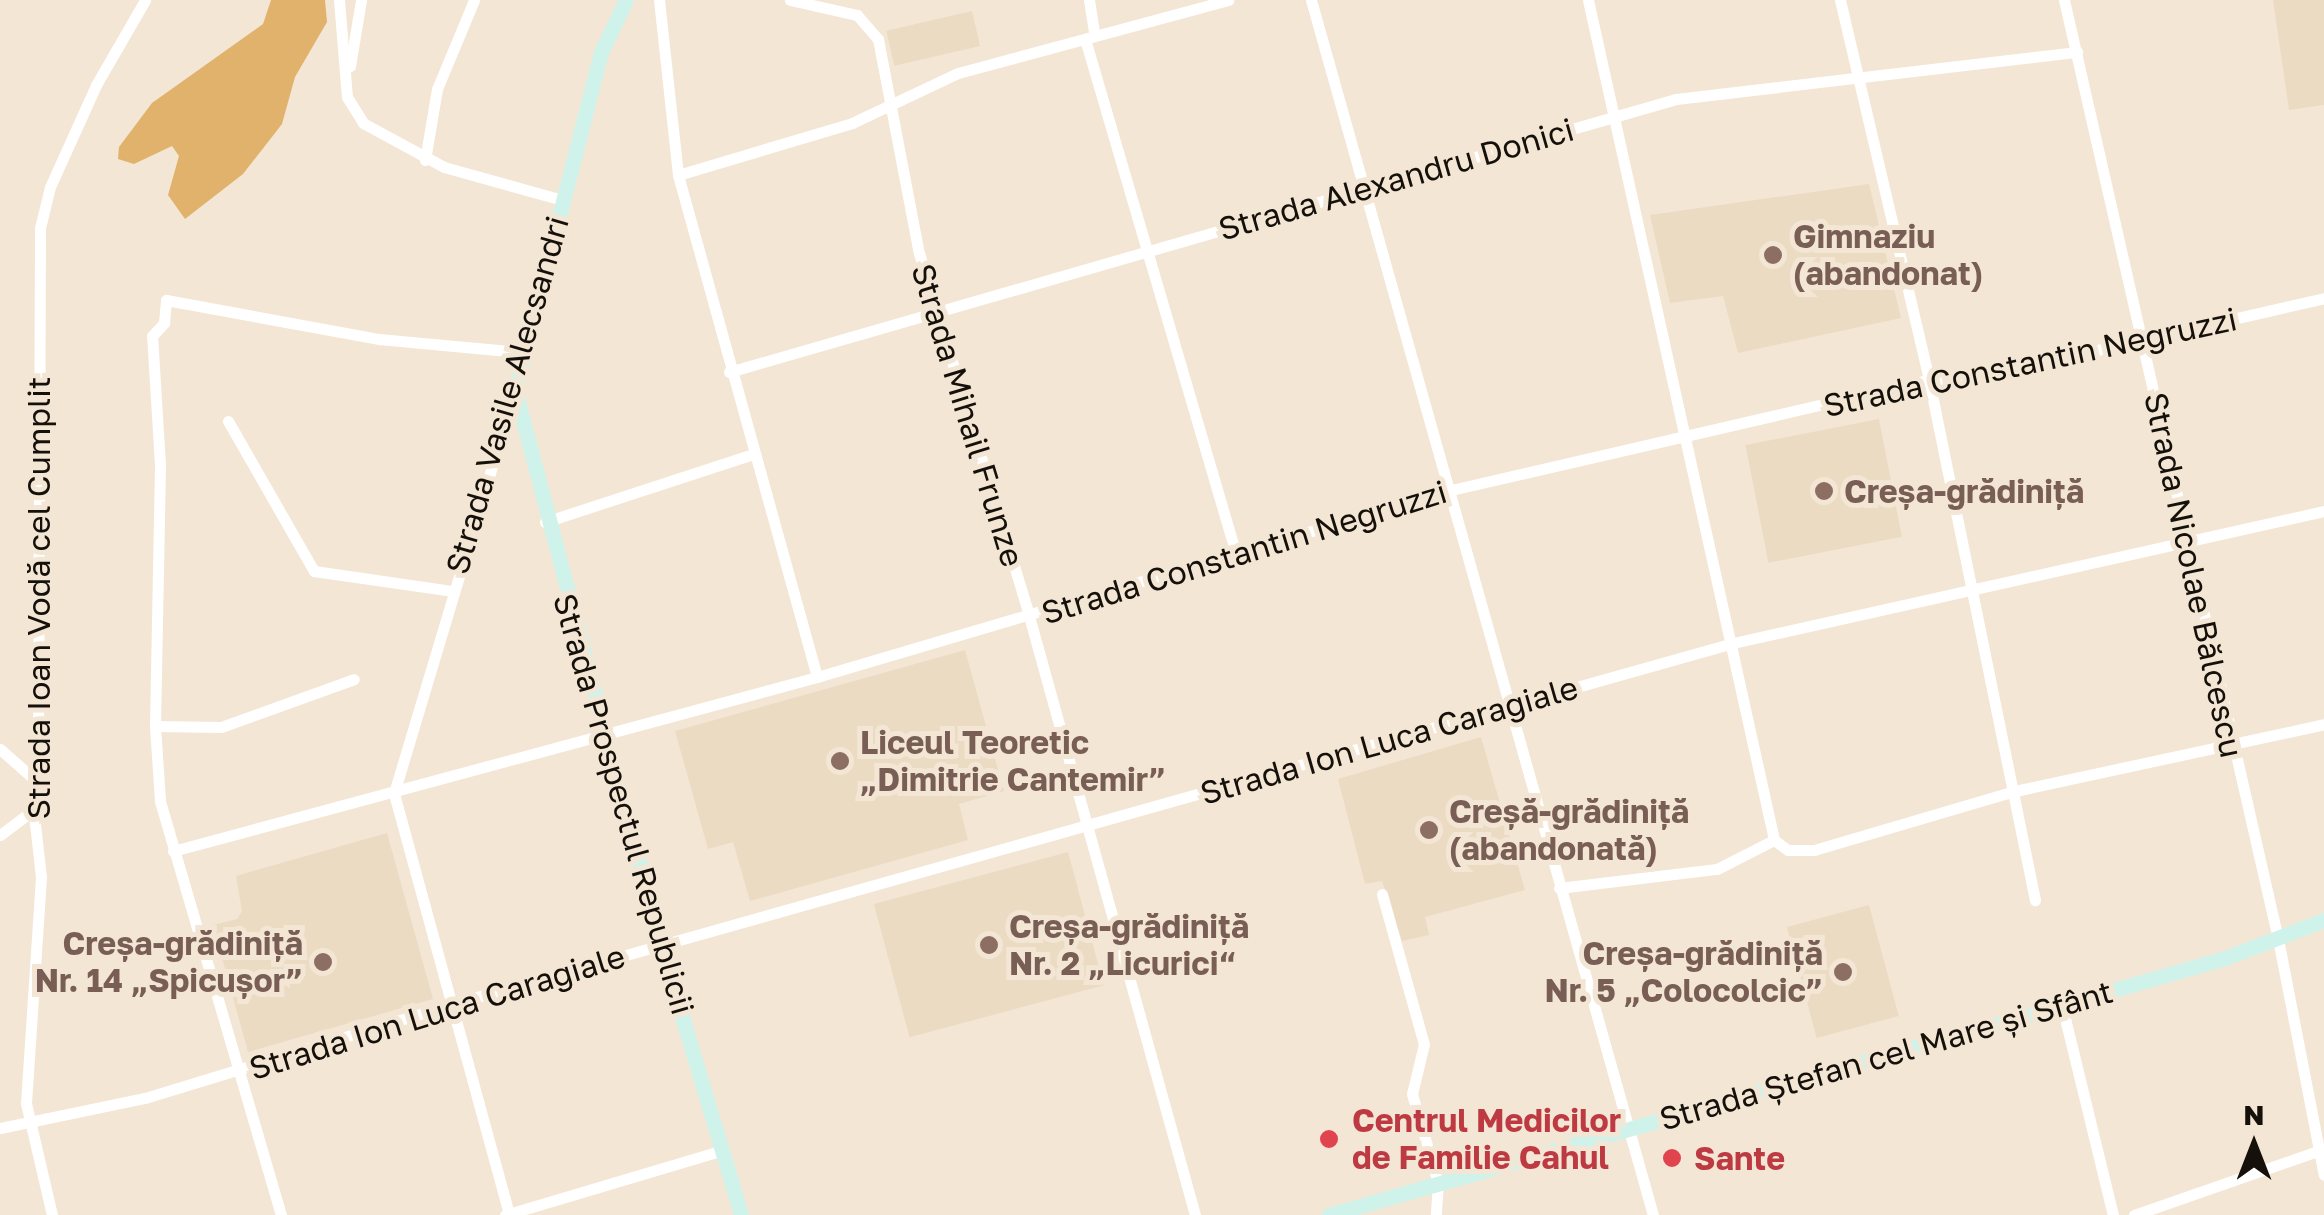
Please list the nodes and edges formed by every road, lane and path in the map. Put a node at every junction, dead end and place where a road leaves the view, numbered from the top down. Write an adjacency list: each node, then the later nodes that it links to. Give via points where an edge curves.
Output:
1 (144, 0): 52 (street, Strada Ioan Vodă cel Cumplit, via 96,84 50,187 40,228)
2 (339, 0): 16 (street)
3 (361, 0): 16 (street)
4 (474, 0): 20 (street, via 436,89)
5 (626, 0): 23 (main road, Strada Vasile Alecsandri, via 601,52)
6 (660, 0): 21 (street)
7 (790, 0): 18 (street, Strada Mihail Frunze, via 865,19 878,39)
8 (1089, 0): 14 (street)
9 (1228, 0): 14 (street)
10 (1311, 0): 22 (street)
11 (1588, 0): 19 (street)
12 (1840, 0): 17 (street)
13 (2064, 0): 15 (street, Strada Nicolae Bălcescu)
14 (1090, 38): 18 (street, via 932,81); 24 (street)
15 (2076, 52): 17 (street, Strada Alexandru Donici); 27 (street, Strada Nicolae Bălcescu)
16 (347, 75): 20 (street, via 350,107 363,123)
17 (1857, 82): 19 (street, Strada Alexandru Donici, via 1676,100); 30 (street)
18 (894, 104): 21 (street); 26 (street, Strada Mihail Frunze)
19 (1616, 115): 22 (street, Strada Alexandru Donici); 33 (street)
20 (425, 160): 23 (street)
21 (678, 175): 29 (street)
22 (1360, 188): 24 (street, Strada Alexandru Donici); 35 (street)
23 (562, 200): 28 (main road, Strada Vasile Alecsandri)
24 (1144, 254): 26 (street, Strada Alexandru Donici); 39 (street, via 1158,280)
25 (2324, 298): 27 (street, Strada Constantin Negruzzi)
26 (935, 312): 29 (street, Strada Alexandru Donici); 42 (street, Strada Mihail Frunze)
27 (2142, 342): 30 (street, Strada Constantin Negruzzi, via 1984,376); 38 (street, Strada Nicolae Bălcescu)
28 (520, 352): 31 (main road, Strada Vasile Alecsandri); 48 (street, via 362,336 166,300 151,359 160,484)
29 (729, 372): 34 (street)
30 (1929, 380): 33 (street, Strada Constantin Negruzzi); 40 (street)
31 (515, 390): 37 (main road, Strada Prospectul Republicii); 41 (street, Strada Vasile Alecsandri)
32 (228, 421): 41 (street, via 314,570)
33 (1685, 438): 35 (street, Strada Constantin Negruzzi); 43 (street)
34 (753, 454): 37 (street); 44 (street)
35 (1447, 491): 39 (street, Strada Constantin Negruzzi); 46 (street)
36 (2324, 511): 38 (street, Strada Ion Luca Caragiale)
37 (546, 522): 49 (main road, Strada Prospectul Republicii)
38 (2188, 543): 40 (street, Strada Ion Luca Caragiale); 50 (street, Strada Nicolae Bălcescu)
39 (1236, 554): 42 (street, Strada Constantin Negruzzi)
40 (1974, 590): 43 (street, Strada Ion Luca Caragiale); 53 (street)
41 (452, 591): 54 (street, Strada Vasile Alecsandri)
42 (1030, 616): 44 (street, Strada Constantin Negruzzi); 56 (street, Strada Mihail Frunze)
43 (1732, 643): 46 (street, Strada Ion Luca Caragiale); 58 (street)
44 (817, 677): 49 (street, Strada Constantin Negruzzi)
45 (354, 679): 48 (street, via 221,728)
46 (1509, 706): 56 (street, Strada Ion Luca Caragiale); 60 (street)
47 (2324, 724): 50 (street)
48 (155, 726): 59 (street, via 160,800)
49 (604, 736): 54 (street, Strada Constantin Negruzzi); 65 (main road, Strada Prospectul Republicii)
50 (2232, 746): 53 (street); 64 (street, Strada Nicolae Bălcescu)
51 (0, 748): 52 (street)
52 (34, 779): 55 (street, Strada Ioan Vodă cel Cumplit)
53 (2014, 790): 58 (street, via 1814,850 1788,850); 62 (street)
54 (394, 793): 59 (street, Strada Constantin Negruzzi); 66 (street)
55 (33, 810): 57 (street); 69 (street, Strada Ioan Vodă cel Cumplit, via 41,877)
56 (1086, 825): 65 (street, Strada Ion Luca Caragiale); 80 (street, Strada Mihail Frunze)
57 (0, 834)
58 (1774, 840): 60 (street, via 1717,868)
59 (173, 851): 68 (street, via 190,887)
60 (1559, 888): 71 (street)
61 (1382, 894): 75 (street, via 1424,1044 1412,1094)
62 (2035, 900)
63 (2324, 920): 64 (main road, Strada Ștefan cel Mare și Sfânt)
64 (2278, 938): 67 (main road, Strada Ștefan cel Mare și Sfânt); 73 (street, Strada Nicolae Bălcescu)
65 (661, 946): 66 (street, Strada Ion Luca Caragiale); 72 (main road, Strada Prospectul Republicii)
66 (452, 1004): 68 (street, Strada Ion Luca Caragiale); 76 (street)
67 (2062, 1006): 71 (main road, Strada Ștefan cel Mare și Sfânt); 84 (street)
68 (239, 1071): 69 (street, Strada Ion Luca Caragiale); 78 (street)
69 (27, 1127): 70 (street, Strada Ion Luca Caragiale); 77 (street, Strada Ioan Vodă cel Cumplit)
70 (0, 1128)
71 (1629, 1128): 75 (main road, Strada Ștefan cel Mare și Sfânt); 83 (street)
72 (723, 1150): 76 (street); 79 (main road, Strada Prospectul Republicii)
73 (2322, 1150): 74 (street, Strada Nicolae Bălcescu); 85 (street)
74 (2324, 1175)
75 (1438, 1184): 81 (main road, Strada Ștefan cel Mare și Sfânt); 82 (street)
76 (507, 1214)
77 (52, 1215)
78 (281, 1215)
79 (741, 1215)
80 (1195, 1215)
81 (1329, 1215)
82 (1436, 1215)
83 (1653, 1215)
84 (2113, 1215)
85 (2134, 1215)

